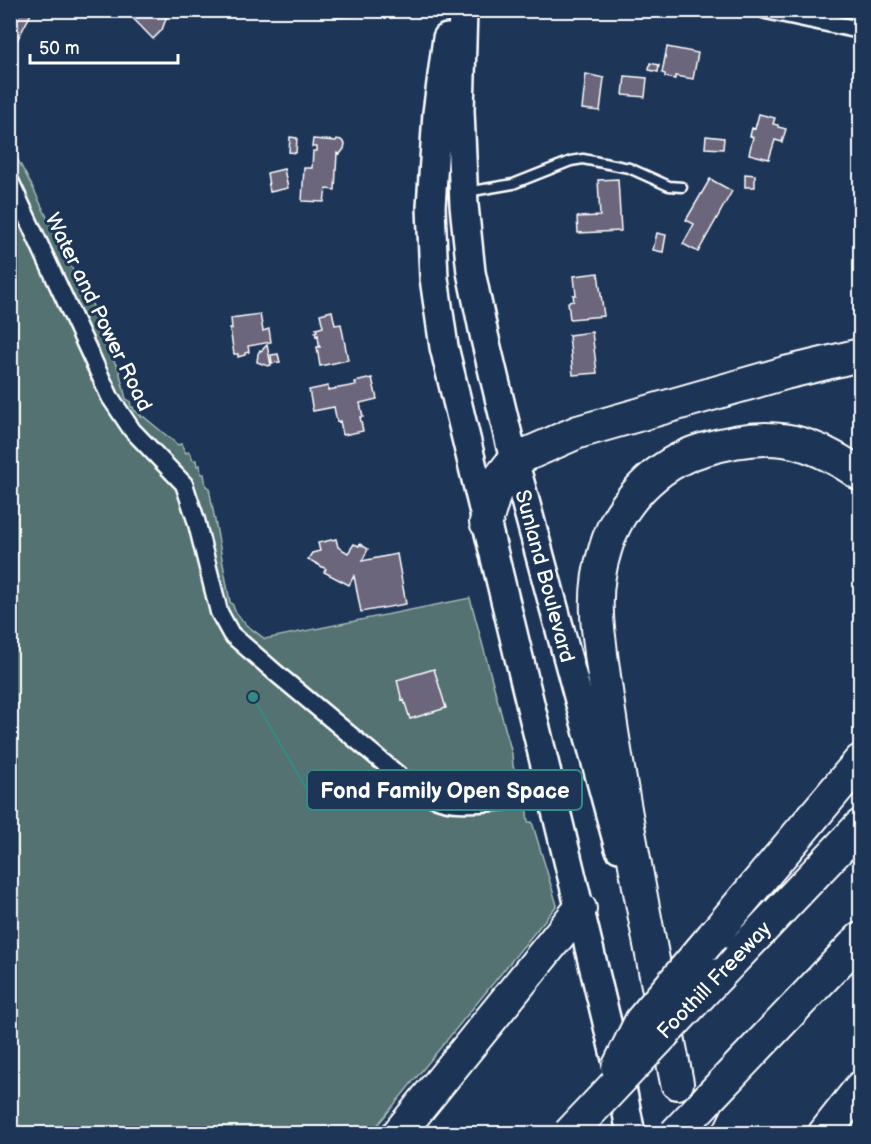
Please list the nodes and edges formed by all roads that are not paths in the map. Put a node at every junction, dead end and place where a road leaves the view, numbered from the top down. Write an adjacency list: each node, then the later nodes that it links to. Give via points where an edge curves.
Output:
1 (451, 10): 11 (main road, Sunland Boulevard, via 436,125 431,207 434,278 444,347)
2 (463, 10): 7 (main road, Sunland Boulevard, via 460,110)
3 (766, 10): 4 (street)
4 (861, 30)
5 (10, 181): 13 (street, Water and Power Road, via 111,397 132,430 184,484 219,612 231,634 414,788 456,803)
6 (682, 188): 7 (lane, via 629,168 583,159 570,160 513,184)
7 (464, 192): 9 (main road, Sunland Boulevard, via 471,272)
8 (861, 355): 9 (highway, via 578,432)
9 (514, 460): 11 (highway, via 499,479); 17 (main road, Sunland Boulevard, via 641,929)
10 (861, 474): 17 (highway, via 812,447 785,439 724,443 670,465 647,483 628,502 605,550 597,613 606,692)
11 (486, 522): 13 (main road, Sunland Boulevard)
12 (861, 761): 19 (highway, bridge, via 641,1021)
13 (551, 795): 15 (main road, Sunland Boulevard)
14 (861, 826): 19 (highway, Foothill Freeway, bridge)
15 (580, 909): 21 (highway); 23 (main road, Sunland Boulevard)
16 (861, 939): 20 (highway)
17 (677, 1083): 25 (main road, Sunland Boulevard)
18 (861, 1088): 27 (highway)
19 (605, 1094): 22 (highway, Foothill Freeway, bridge)
20 (708, 1099): 24 (highway, bridge); 26 (highway)
21 (398, 1134)
22 (569, 1134)
23 (631, 1134)
24 (675, 1134)
25 (684, 1134)
26 (692, 1134)
27 (824, 1134)

